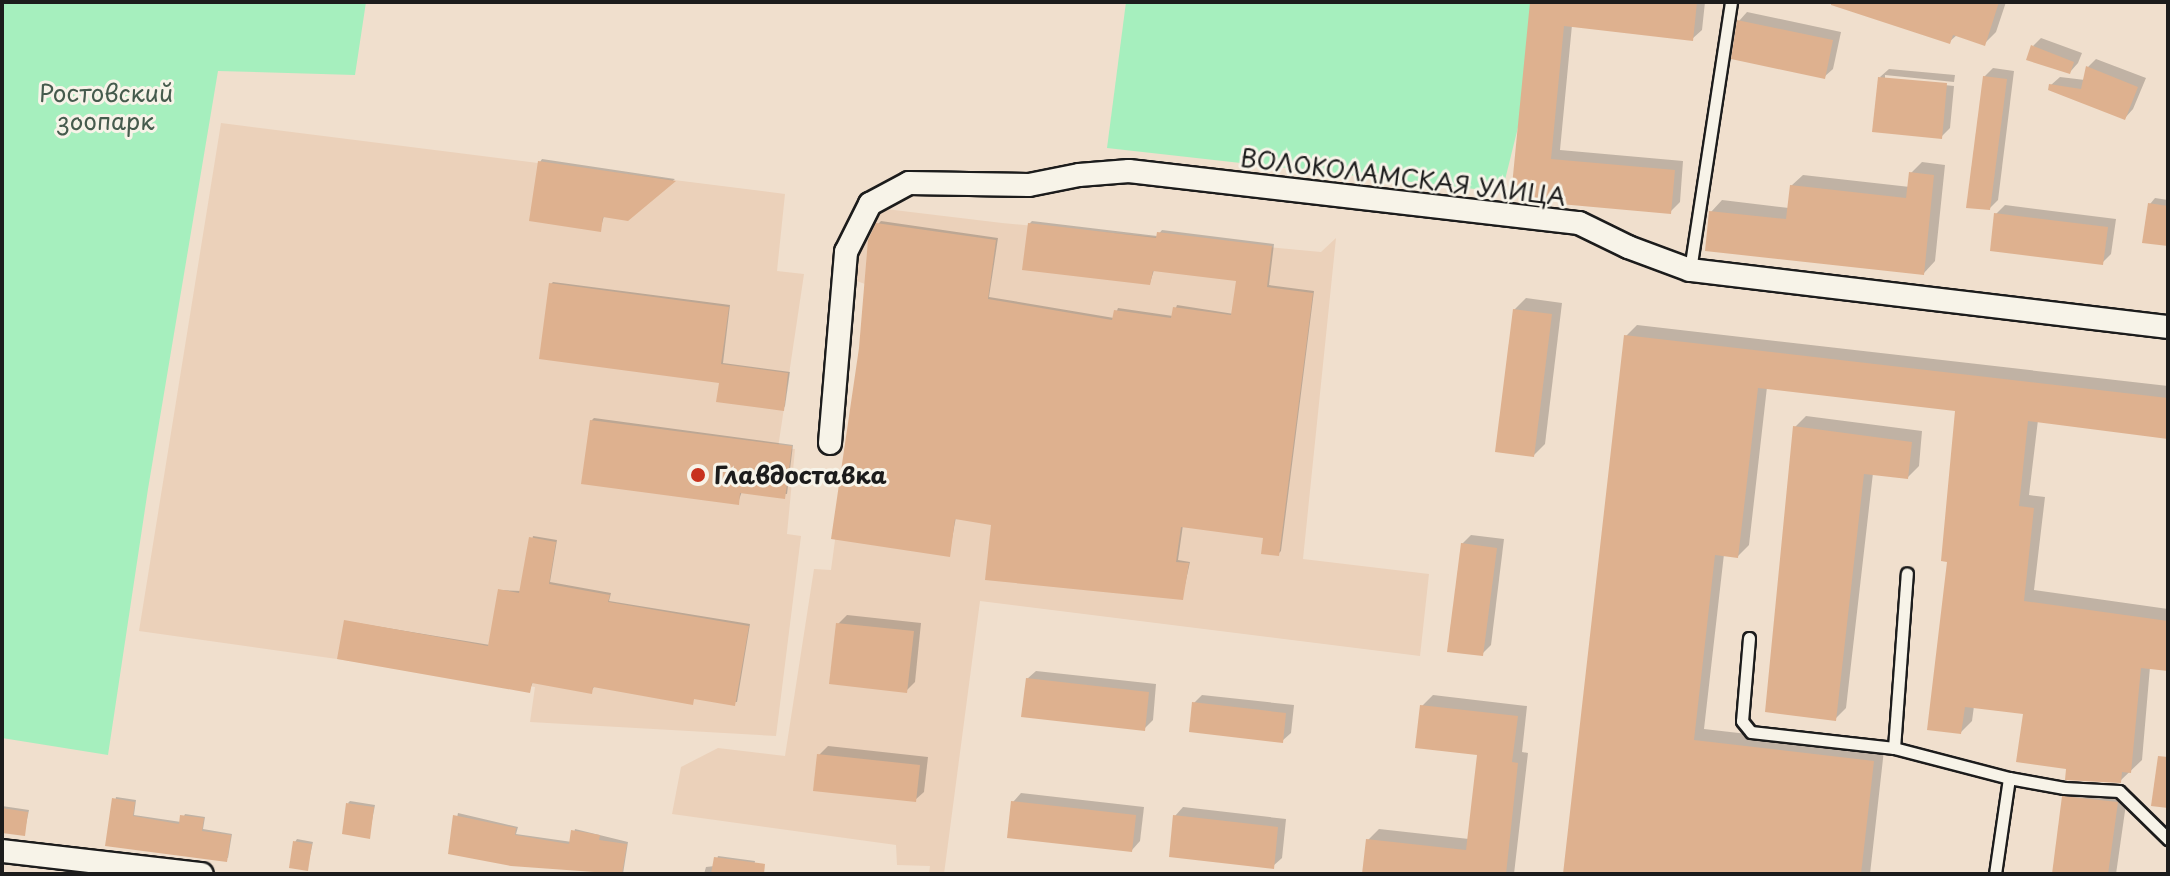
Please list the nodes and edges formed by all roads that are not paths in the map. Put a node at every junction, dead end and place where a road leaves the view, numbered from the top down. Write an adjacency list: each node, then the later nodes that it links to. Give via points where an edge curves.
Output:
1 (1731, 2): 2 (lane)
2 (1690, 270): 3 (street, ВОЛОКОЛАМСКАЯ УЛИЦА); 4 (street, ВОЛОКОЛАМСКАЯ УЛИЦА, via 1579,223 1129,171 1029,185 909,183 870,204 846,252)
3 (2168, 327)
4 (830, 443)
5 (1907, 573): 7 (lane)
6 (1749, 638): 7 (lane, via 1742,721 1751,732)
7 (1894, 748): 8 (lane)
8 (2009, 778): 9 (lane, via 2119,791); 12 (lane)
9 (2168, 839)
10 (2, 851): 11 (street)
11 (202, 874)
12 (1995, 874)

